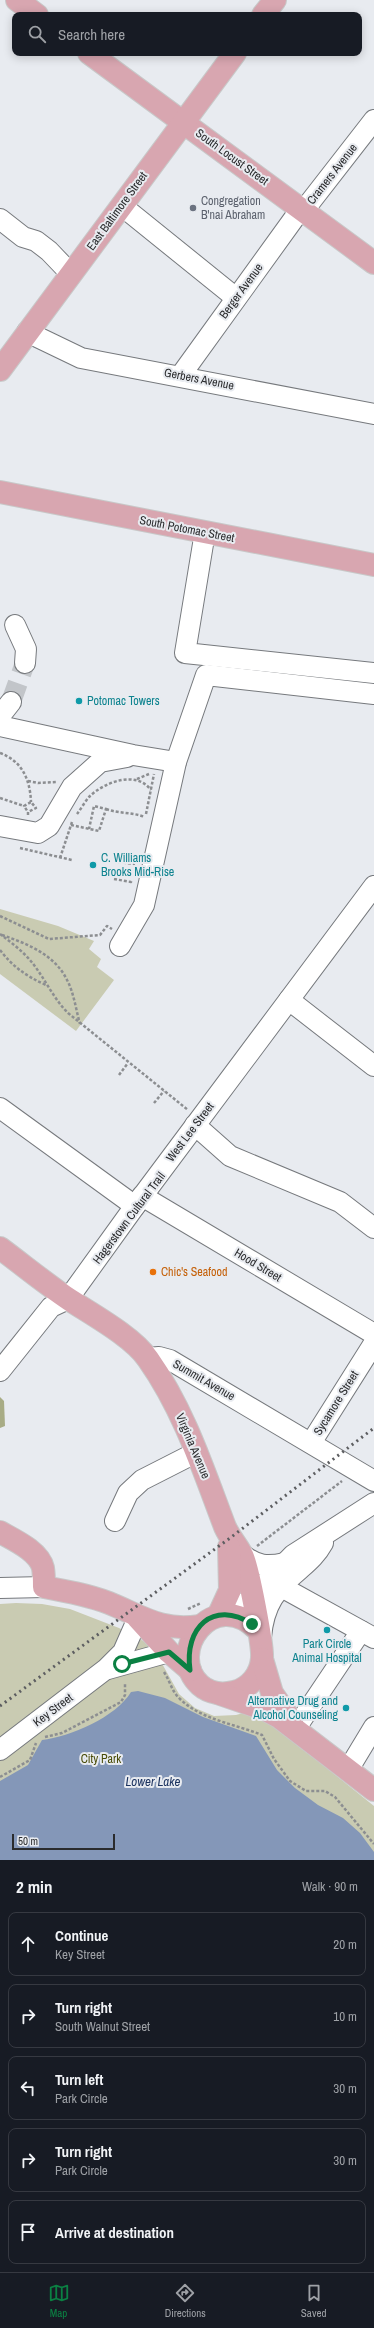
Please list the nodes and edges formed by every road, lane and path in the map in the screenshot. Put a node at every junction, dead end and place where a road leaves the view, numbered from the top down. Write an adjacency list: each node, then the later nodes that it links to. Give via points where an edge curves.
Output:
1 (17, 0): 3 (main road)
2 (275, 0): 4 (main road)
3 (33, 12)
4 (266, 12)
5 (93, 56): 8 (main road, South Locust Street)
6 (233, 56): 8 (main road, East Baltimore Street)
7 (374, 120): 10 (street, Cramers Avenue)
8 (183, 122): 9 (main road, East Baltimore Street); 10 (main road, South Locust Street)
9 (122, 206): 13 (main road, East Baltimore Street); 14 (street)
10 (304, 210): 12 (main road, South Locust Street); 14 (street, Berger Avenue, via 295,217)
11 (0, 219): 13 (street, via 23,237 29,250 44,261)
12 (374, 263)
13 (71, 274): 15 (main road, East Baltimore Street)
14 (236, 298): 17 (street, Berger Avenue)
15 (27, 332): 16 (main road, East Baltimore Street); 17 (street, Gerbers Avenue, via 81,358)
16 (0, 370)
17 (181, 376): 18 (street, Gerbers Avenue)
18 (374, 414)
19 (0, 492): 20 (main road, South Potomac Street)
20 (205, 532): 21 (main road, South Potomac Street); 24 (street, via 185,653)
21 (374, 565)
22 (15, 625): 23 (street, via 26,649)
23 (25, 663)
24 (374, 673)
25 (374, 694): 29 (street, via 206,675)
26 (0, 726): 28 (street)
27 (0, 752): 32 (path, via 19,764)
28 (133, 755): 29 (street); 44 (street, via 100,762 72,787 49,826)
29 (176, 762): 56 (street, via 144,905)
30 (155, 772): 33 (path)
31 (60, 780): 32 (path, via 49,783)
32 (28, 781): 35 (path)
33 (151, 790): 39 (path); 41 (path, via 137,779 125,779 103,786 89,797)
34 (0, 798): 36 (path)
35 (31, 802): 36 (path); 38 (path, via 36,808)
36 (24, 806): 38 (path)
37 (106, 809): 39 (path, via 119,813 133,812); 43 (path, via 99,831); 43 (path, via 94,806)
38 (28, 812): 44 (path)
39 (145, 817): 40 (path)
40 (144, 823)
41 (71, 825): 43 (path); 46 (path)
42 (0, 826): 44 (street)
43 (89, 829)
44 (20, 839): 46 (path)
45 (136, 857): 49 (path)
46 (60, 858): 47 (path)
47 (72, 860)
48 (118, 862): 49 (path)
49 (135, 864): 50 (path)
50 (134, 870)
51 (132, 876): 52 (path, via 131,882)
52 (114, 879)
53 (374, 886): 59 (street, West Lee Street)
54 (0, 916): 56 (path, via 49,939 100,935 107,926)
55 (0, 934): 58 (path, via 27,957); 60 (path, via 45,954 59,967 68,982)
56 (122, 942)
57 (0, 950): 58 (path, via 24,975)
58 (46, 985): 60 (path, via 58,1003)
59 (289, 1000): 62 (street); 67 (street, West Lee Street)
60 (80, 1024): 61 (path)
61 (128, 1063): 63 (path); 64 (path)
62 (374, 1066)
63 (119, 1075)
64 (164, 1091): 65 (path); 67 (path)
65 (154, 1103)
66 (0, 1108): 68 (street, Hood Street)
67 (198, 1122): 68 (street, West Lee Street); 69 (street, via 230,1156 340,1202)
68 (139, 1201): 71 (street, West Lee Street); 72 (street, Hood Street)
69 (374, 1228)
70 (0, 1248): 71 (main road)
71 (68, 1299): 74 (main road, via 141,1349); 75 (street, West Lee Street, via 51,1307)
72 (374, 1334)
73 (374, 1343): 76 (street, Sycamore Street)
74 (147, 1358): 76 (street, Summit Avenue, via 160,1357 170,1360); 77 (main road, Virginia Avenue, via 173,1401)
75 (0, 1371)
76 (311, 1443): 79 (street, Summit Avenue)
77 (197, 1452): 81 (street, via 142,1480 128,1493); 84 (main road, Virginia Avenue)
78 (346, 1478): 85 (path)
79 (374, 1481)
80 (374, 1503): 83 (street)
81 (114, 1521)
82 (0, 1532): 88 (main road, via 39,1559 43,1568)
83 (327, 1534): 86 (street, via 319,1537); 87 (street, via 318,1553)
84 (230, 1538): 85 (main road, Virginia Avenue); 91 (main road, Virginia Avenue, via 230,1590)
85 (247, 1553): 86 (street, via 259,1566); 90 (main road, Virginia Avenue)
86 (285, 1563): 90 (street)
87 (282, 1585): 94 (street); 95 (street, via 267,1608)
88 (44, 1587): 89 (street); 92 (main road, via 91,1597)
89 (0, 1588)
90 (252, 1597): 91 (street); 95 (main road, Virginia Avenue)
91 (218, 1609): 93 (main road); 93 (path); 95 (main road, via 244,1618)
92 (138, 1618): 93 (main road, via 178,1628); 96 (main road, Virginia Avenue); 97 (street, Key Street, via 123,1652)
93 (192, 1618): 98 (main road)
94 (367, 1635): 103 (street)
95 (260, 1642): 101 (main road, via 255,1678 239,1691); 103 (main road, Virginia Avenue, via 272,1693)
96 (169, 1652): 97 (street, Key Street); 98 (main road, Virginia Avenue)
97 (106, 1670): 104 (street, Key Street)
98 (190, 1670): 101 (main road, Virginia Avenue, via 200,1684)
99 (158, 1673): 108 (path, via 163,1672 179,1699 199,1713 262,1735 274,1759 290,1781 306,1791 325,1790 335,1797)
100 (129, 1682): 106 (path, via 123,1683 125,1695 121,1702 62,1732 39,1738 30,1760)
101 (219, 1693): 103 (main road, Virginia Avenue, via 264,1709)
102 (374, 1727): 105 (street)
103 (296, 1728): 105 (main road, Virginia Avenue)
104 (0, 1750)
105 (348, 1770): 107 (main road, Virginia Avenue)
106 (0, 1778)
107 (374, 1790)
108 (374, 1844)

